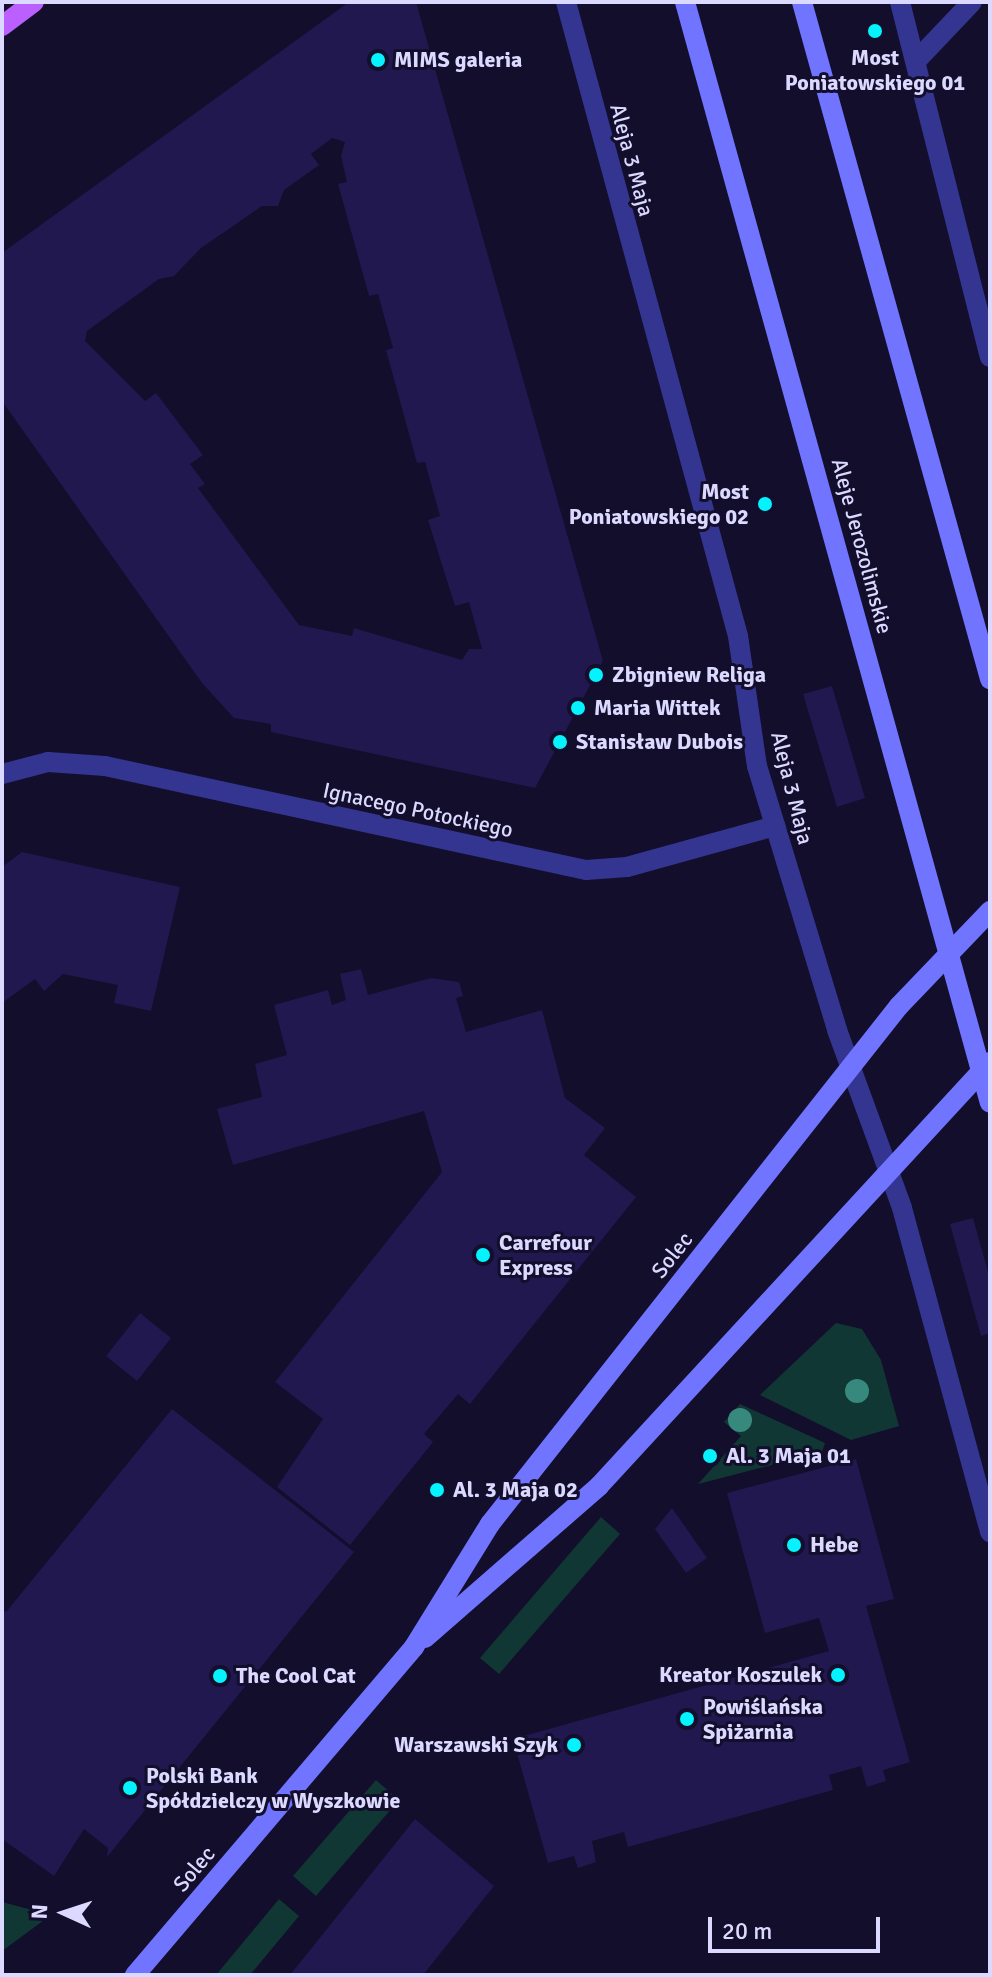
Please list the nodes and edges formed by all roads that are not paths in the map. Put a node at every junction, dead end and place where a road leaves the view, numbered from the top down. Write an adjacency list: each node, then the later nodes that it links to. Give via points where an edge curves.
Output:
1 (34, 2): 7 (main road)
2 (566, 2): 12 (street, Aleja 3 Maja, via 738,636 757,766)
3 (685, 2): 16 (street, Aleje Jerozolimskie, bridge)
4 (802, 2): 10 (street)
5 (900, 2): 8 (street)
6 (972, 2): 8 (street)
7 (2, 26)
8 (916, 61): 9 (street, via 935,156)
9 (990, 357)
10 (990, 679)
11 (2, 774): 12 (street, Ignacego Potockiego, via 48,762 105,766 586,870 627,867)
12 (775, 826): 15 (street, Aleja 3 Maja)
13 (990, 911): 15 (street, Solec)
14 (990, 1062): 17 (street, Solec)
15 (850, 1067): 17 (street, Aleja 3 Maja); 19 (street, Solec, via 490,1524)
16 (990, 1103)
17 (888, 1168): 18 (street, Aleja 3 Maja); 19 (street, Solec, via 599,1486 519,1563)
18 (990, 1532)
19 (414, 1647): 20 (street, Solec)
20 (135, 1975)

